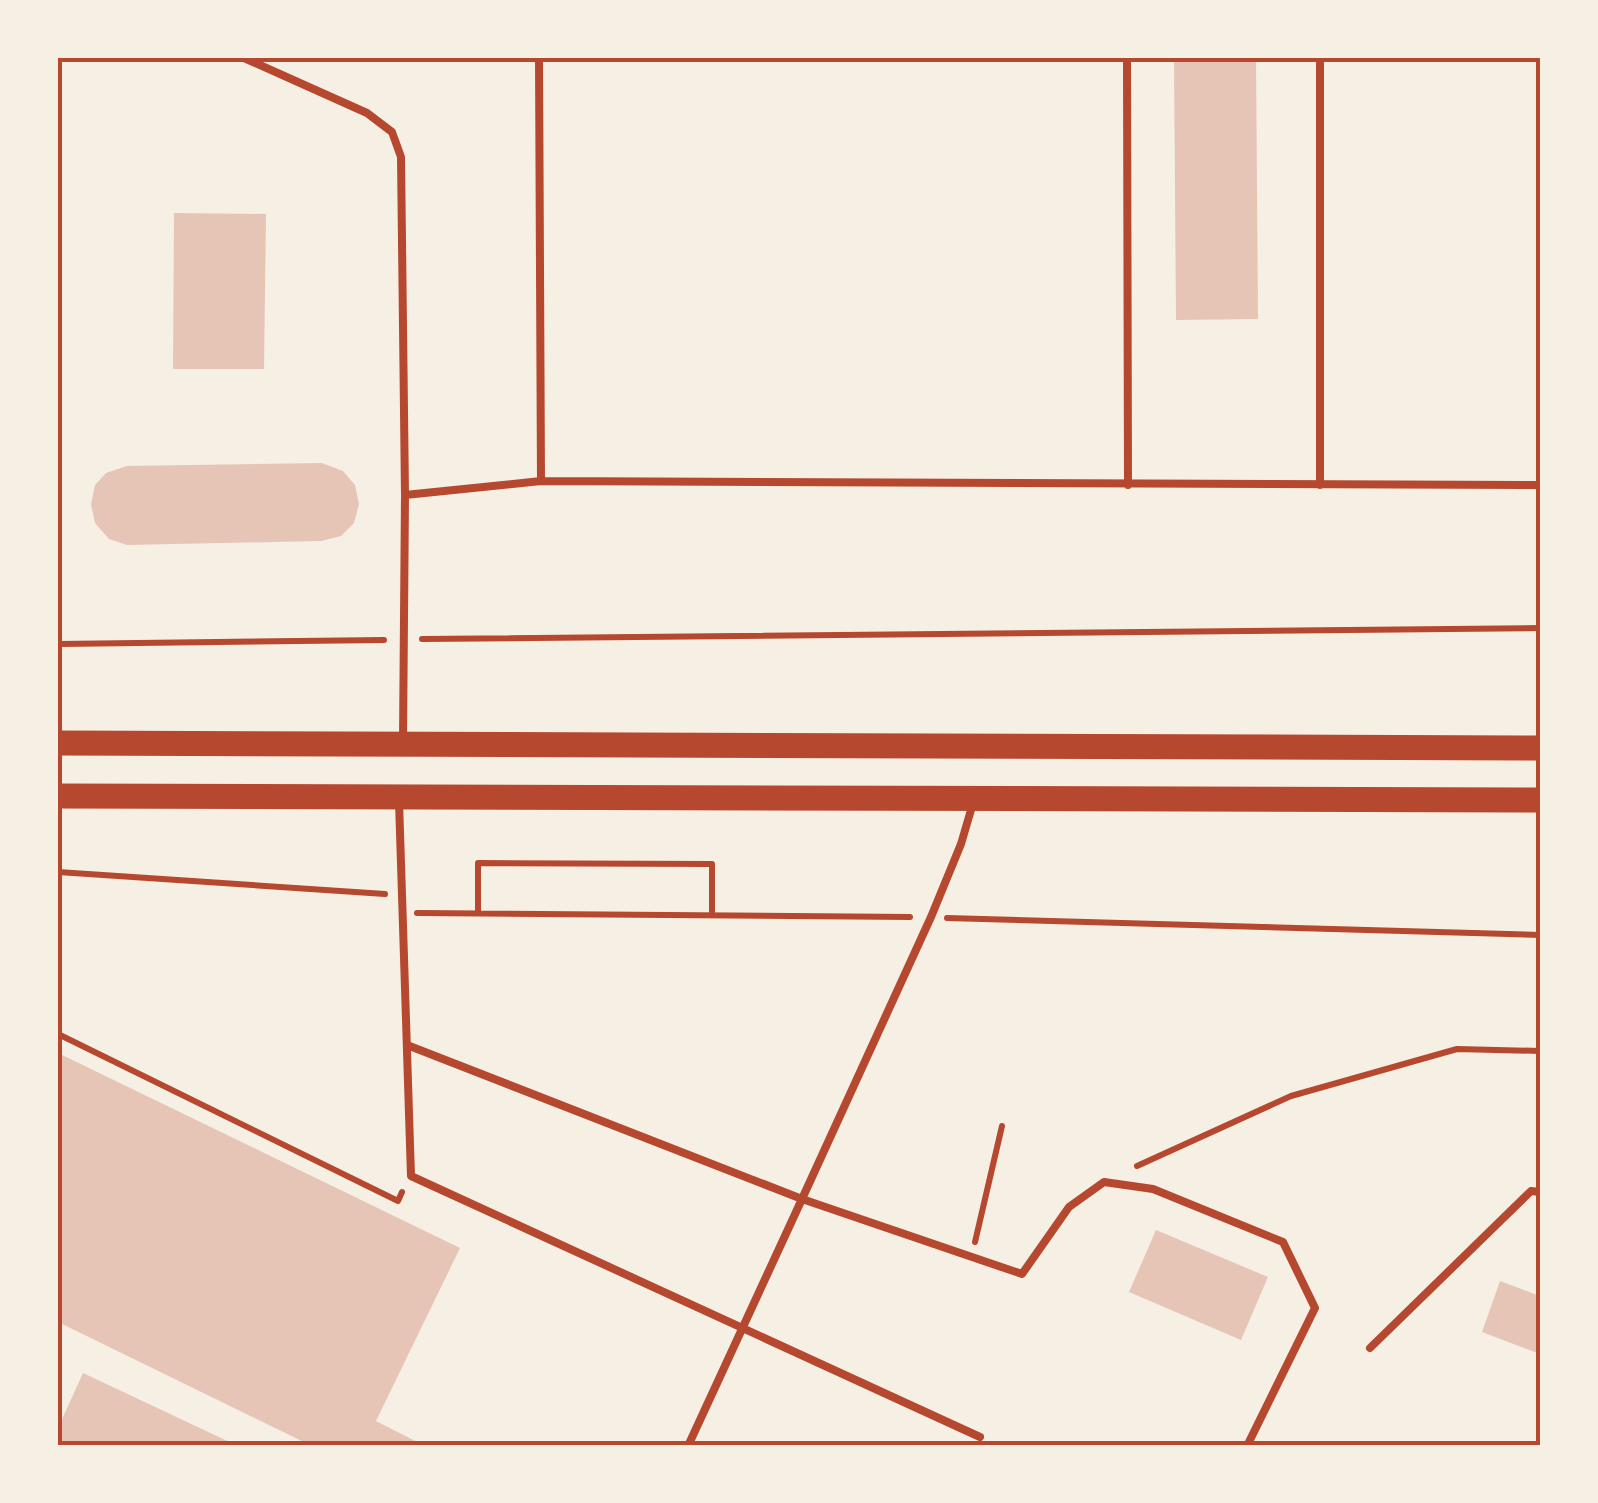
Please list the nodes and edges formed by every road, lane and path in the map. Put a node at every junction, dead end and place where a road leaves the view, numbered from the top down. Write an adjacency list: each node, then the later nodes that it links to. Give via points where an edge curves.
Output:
1 (244, 58): 9 (lane, via 366,113 392,132 400,157)
2 (539, 58): 5 (lane)
3 (1127, 58): 6 (lane)
4 (1320, 58): 7 (lane)
5 (541, 481): 6 (lane); 9 (lane)
6 (1128, 485): 7 (lane)
7 (1320, 485): 8 (lane)
8 (1540, 485)
9 (405, 495): 15 (lane)
10 (1540, 628): 11 (path)
11 (420, 639)
12 (390, 640): 13 (path)
13 (58, 644)
14 (58, 743): 15 (main road)
15 (402, 746): 16 (main road)
16 (1540, 748)
17 (58, 796): 18 (main road)
18 (399, 797): 19 (main road); 30 (lane)
19 (975, 797): 20 (main road); 36 (lane, via 932,916)
20 (1540, 800)
21 (58, 872): 22 (path)
22 (382, 892)
23 (478, 912): 24 (path); 25 (path); 25 (path, via 478,864 712,864)
24 (417, 913)
25 (712, 915): 26 (path)
26 (924, 917)
27 (960, 918): 28 (path)
28 (1540, 935)
29 (58, 1034): 33 (path, via 398,1201)
30 (407, 1045): 33 (lane); 36 (lane)
31 (1540, 1051): 34 (path, via 1457,1049 1290,1096)
32 (1002, 1126): 37 (path)
33 (411, 1176): 38 (lane)
34 (1104, 1182): 37 (lane, via 1070,1207 1022,1274); 42 (lane, via 1154,1190 1283,1242 1315,1308)
35 (1540, 1192): 39 (lane, via 1531,1191)
36 (802, 1198): 37 (lane); 38 (lane)
37 (972, 1257)
38 (742, 1328): 40 (lane); 41 (lane)
39 (1370, 1348)
40 (980, 1437)
41 (688, 1446)
42 (1247, 1446)

